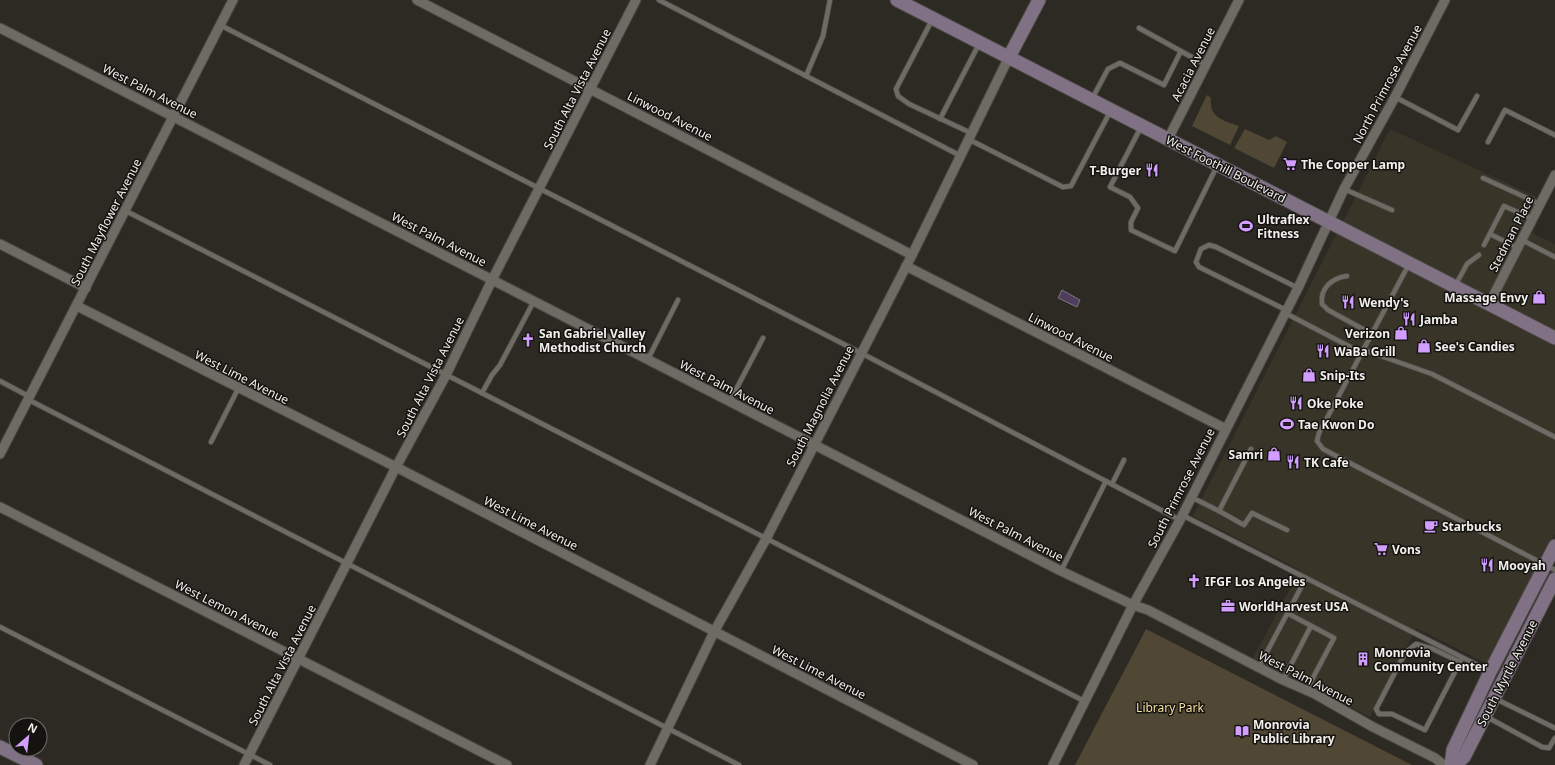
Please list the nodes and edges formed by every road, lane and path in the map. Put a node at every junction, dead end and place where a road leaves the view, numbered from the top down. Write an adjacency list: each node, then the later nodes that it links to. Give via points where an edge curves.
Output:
1 (234, 0): 11 (street, South Mayflower Avenue)
2 (417, 0): 19 (street, Linwood Avenue)
3 (636, 0): 19 (street, South Alta Vista Avenue)
4 (659, 0): 18 (lane)
5 (830, 0): 18 (lane, via 823,36)
6 (1039, 0): 16 (main road)
7 (1240, 0): 17 (street, Acacia Avenue)
8 (1445, 0): 21 (street, North Primrose Avenue)
9 (903, 2): 10 (main road, West Foothill Boulevard)
10 (933, 19): 14 (main road, West Foothill Boulevard); 25 (lane, via 896,89 898,96 909,104)
11 (220, 25): 24 (street, South Mayflower Avenue); 35 (lane)
12 (0, 28): 24 (street, West Palm Avenue)
13 (1139, 28): 15 (lane)
14 (980, 42): 16 (main road, West Foothill Boulevard); 25 (lane)
15 (1182, 51): 17 (lane); 22 (lane, via 1164,85 1120,63 1108,69)
16 (1009, 57): 22 (main road, West Foothill Boulevard); 28 (street, South Magnolia Avenue)
17 (1206, 65): 29 (street, Acacia Avenue)
18 (806, 76): 31 (lane)
19 (590, 88): 35 (street, South Alta Vista Avenue); 46 (street, Linwood Avenue)
20 (1477, 96): 21 (lane, via 1458,130)
21 (1395, 98): 36 (street, North Primrose Avenue)
22 (1092, 100): 23 (main road, West Foothill Boulevard)
23 (1111, 110): 26 (main road, West Foothill Boulevard); 28 (lane, via 1071,186 1063,187)
24 (174, 117): 39 (street, South Mayflower Avenue); 52 (street, West Palm Avenue)
25 (940, 119): 28 (lane)
26 (1142, 126): 29 (main road, West Foothill Boulevard); 32 (lane, via 1110,187 1130,197 1138,208 1131,222 1131,230 1175,251)
27 (1555, 135): 30 (lane, via 1505,110)
28 (969, 136): 31 (street, South Magnolia Avenue)
29 (1168, 139): 32 (main road, West Foothill Boulevard)
30 (1488, 142)
31 (959, 155): 46 (street, South Magnolia Avenue)
32 (1218, 165): 41 (main road, West Foothill Boulevard)
33 (1555, 175): 37 (street, Stedman Place)
34 (1483, 178): 37 (lane)
35 (539, 188): 52 (street, South Alta Vista Avenue); 65 (lane)
36 (1344, 189): 38 (lane); 41 (street, North Primrose Avenue)
37 (1540, 204): 40 (street, Stedman Place)
38 (1392, 210)
39 (126, 211): 54 (street, South Mayflower Avenue); 67 (lane)
40 (1532, 219): 42 (lane, via 1504,206); 44 (street, Stedman Place)
41 (1329, 222): 49 (main road, West Foothill Boulevard); 55 (street, South Primrose Avenue)
42 (1490, 234): 44 (lane); 45 (lane)
43 (0, 244): 54 (street)
44 (1520, 244): 48 (lane); 58 (street, Stedman Place)
45 (1484, 245)
46 (912, 255): 50 (street, South Magnolia Avenue)
47 (1479, 255): 53 (lane, via 1467,264)
48 (1555, 257)
49 (1409, 264): 53 (main road, West Foothill Boulevard); 61 (lane)
50 (906, 266): 65 (street, South Magnolia Avenue); 73 (street, Linwood Avenue)
51 (1347, 276): 61 (lane, via 1339,277 1328,284 1323,291 1322,304 1328,310)
52 (492, 280): 57 (street, West Palm Avenue); 67 (street, South Alta Vista Avenue)
53 (1455, 287): 58 (main road, West Foothill Boulevard)
54 (86, 288): 59 (street, South Mayflower Avenue)
55 (1298, 288): 60 (street, South Primrose Avenue); 60 (lane, via 1216,247 1201,249 1196,262 1199,267)
56 (678, 300): 66 (lane)
57 (534, 301): 66 (street, West Palm Avenue); 70 (lane)
58 (1489, 304): 63 (main road, West Foothill Boulevard)
59 (77, 306): 69 (street, West Lime Avenue); 71 (street, South Mayflower Avenue)
60 (1286, 312): 64 (lane); 73 (street, South Primrose Avenue)
61 (1372, 334): 64 (lane)
62 (763, 338): 72 (lane)
63 (1555, 338)
64 (1363, 352): 74 (lane, via 1432,374); 91 (lane, via 1319,433 1317,441 1323,449)
65 (861, 353): 76 (street, South Magnolia Avenue); 81 (lane)
66 (648, 360): 72 (street, West Palm Avenue)
67 (446, 375): 70 (lane); 80 (street, South Alta Vista Avenue)
68 (0, 381): 71 (lane)
69 (238, 389): 75 (lane); 80 (street, West Lime Avenue)
70 (482, 393): 88 (lane)
71 (30, 398): 78 (street, South Mayflower Avenue); 90 (lane)
72 (730, 401): 76 (street, West Palm Avenue)
73 (1226, 429): 83 (street, South Primrose Avenue)
74 (1555, 437)
75 (211, 442)
76 (814, 445): 88 (street, South Magnolia Avenue); 92 (street, West Palm Avenue)
77 (1251, 449): 85 (lane)
78 (0, 454)
79 (1124, 460): 82 (lane)
80 (396, 467): 90 (street, South Alta Vista Avenue); 99 (street, West Lime Avenue)
81 (1106, 482): 82 (lane); 92 (lane)
82 (1112, 484): 86 (lane)
83 (1191, 498): 85 (lane); 86 (street, South Primrose Avenue)
84 (0, 507): 100 (street, West Lemon Avenue)
85 (1218, 512): 87 (lane, via 1244,525 1252,513)
86 (1181, 518): 93 (lane); 95 (street, South Primrose Avenue)
87 (1287, 530)
88 (766, 539): 99 (street, South Magnolia Avenue); 107 (lane)
89 (1555, 546): 91 (main road, South Myrtle Avenue)
90 (347, 564): 100 (street, South Alta Vista Avenue); 110 (lane)
91 (1550, 567): 103 (main road, South Myrtle Avenue)
92 (1061, 571): 95 (street, West Palm Avenue)
93 (1306, 578): 96 (lane); 101 (lane)
94 (1555, 579): 106 (main road, South Myrtle Avenue)
95 (1133, 605): 102 (street, West Palm Avenue, via 1148,610); 107 (street, South Primrose Avenue)
96 (1288, 613): 97 (lane); 102 (lane)
97 (1311, 626): 104 (lane); 105 (lane, via 1334,638)
98 (0, 627): 113 (lane)
99 (714, 632): 110 (street, South Magnolia Avenue); 120 (street, West Lime Avenue)
100 (298, 658): 113 (street, South Alta Vista Avenue); 117 (street, West Lemon Avenue)
101 (1461, 660): 101 (lane, via 1425,730 1392,714 1379,714 1376,709 1405,653 1416,644); 103 (lane)
102 (1259, 667): 104 (street, West Palm Avenue)
103 (1490, 672): 123 (main road, South Myrtle Avenue, via 1453,750)
104 (1283, 680): 105 (street, West Palm Avenue)
105 (1306, 691): 122 (street, West Palm Avenue)
106 (1494, 698): 108 (main road, South Myrtle Avenue); 109 (lane)
107 (1086, 702): 121 (street, South Primrose Avenue)
108 (1485, 716): 111 (lane, via 1542,747 1549,748); 124 (main road, South Myrtle Avenue, via 1464,757)
109 (1555, 728)
110 (669, 729): 118 (street, South Magnolia Avenue); 119 (lane)
111 (1555, 738)
112 (0, 747): 114 (main road)
113 (250, 754): 115 (street, South Alta Vista Avenue); 116 (lane)
114 (36, 765)
115 (244, 765)
116 (270, 765)
117 (507, 765)
118 (650, 765)
119 (739, 765)
120 (973, 765)
121 (1053, 765)
122 (1444, 765)
123 (1451, 765)
124 (1456, 765)

